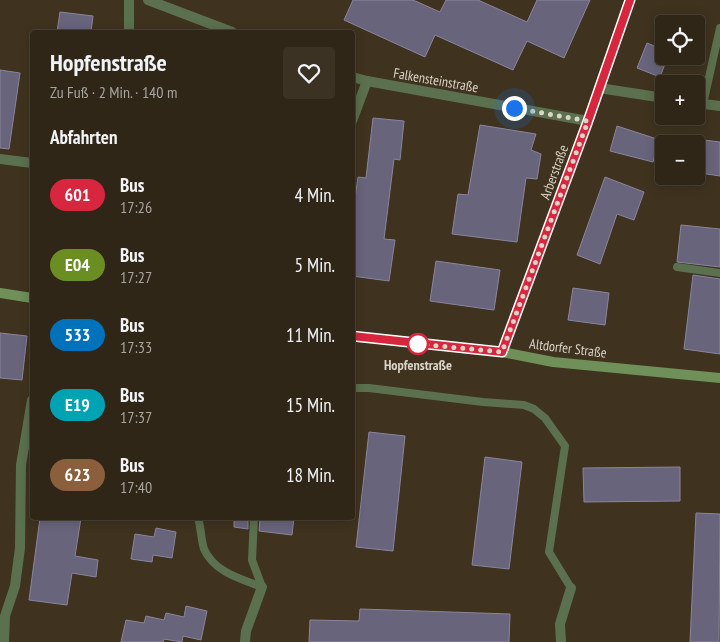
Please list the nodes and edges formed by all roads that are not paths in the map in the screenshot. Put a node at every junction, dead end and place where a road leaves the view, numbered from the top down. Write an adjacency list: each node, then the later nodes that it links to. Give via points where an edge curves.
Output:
1 (129, 0): 5 (street)
2 (148, 0): 6 (street)
3 (630, 0): 10 (street, Arberstraße)
4 (720, 28): 9 (lane)
5 (129, 30)
6 (227, 30)
7 (355, 78): 8 (street, Falkensteinstraße)
8 (367, 82): 14 (street); 15 (street, Falkensteinstraße)
9 (705, 84)
10 (599, 88): 11 (street); 15 (street, Arberstraße)
11 (655, 97)
12 (705, 104): 13 (street)
13 (720, 106)
14 (355, 113)
15 (588, 121): 23 (street, Arberstraße)
16 (0, 159): 17 (street)
17 (30, 163)
18 (678, 268): 19 (lane)
19 (720, 273)
20 (0, 293): 21 (main road)
21 (30, 298)
22 (355, 336): 23 (main road, Altdorfer Straße)
23 (502, 352): 24 (main road, Altdorfer Straße, via 553,362)
24 (720, 378)
25 (355, 388): 30 (lane, via 524,405 545,418 565,446 549,552)
26 (30, 412): 31 (street, via 21,465 20,548 15,586)
27 (198, 520): 29 (lane, via 204,548 214,564 230,575)
28 (254, 520): 29 (lane, via 252,560)
29 (262, 587): 33 (street)
30 (571, 588): 34 (street, via 560,624)
31 (2, 617): 32 (street)
32 (4, 642)
33 (245, 642)
34 (561, 642)

